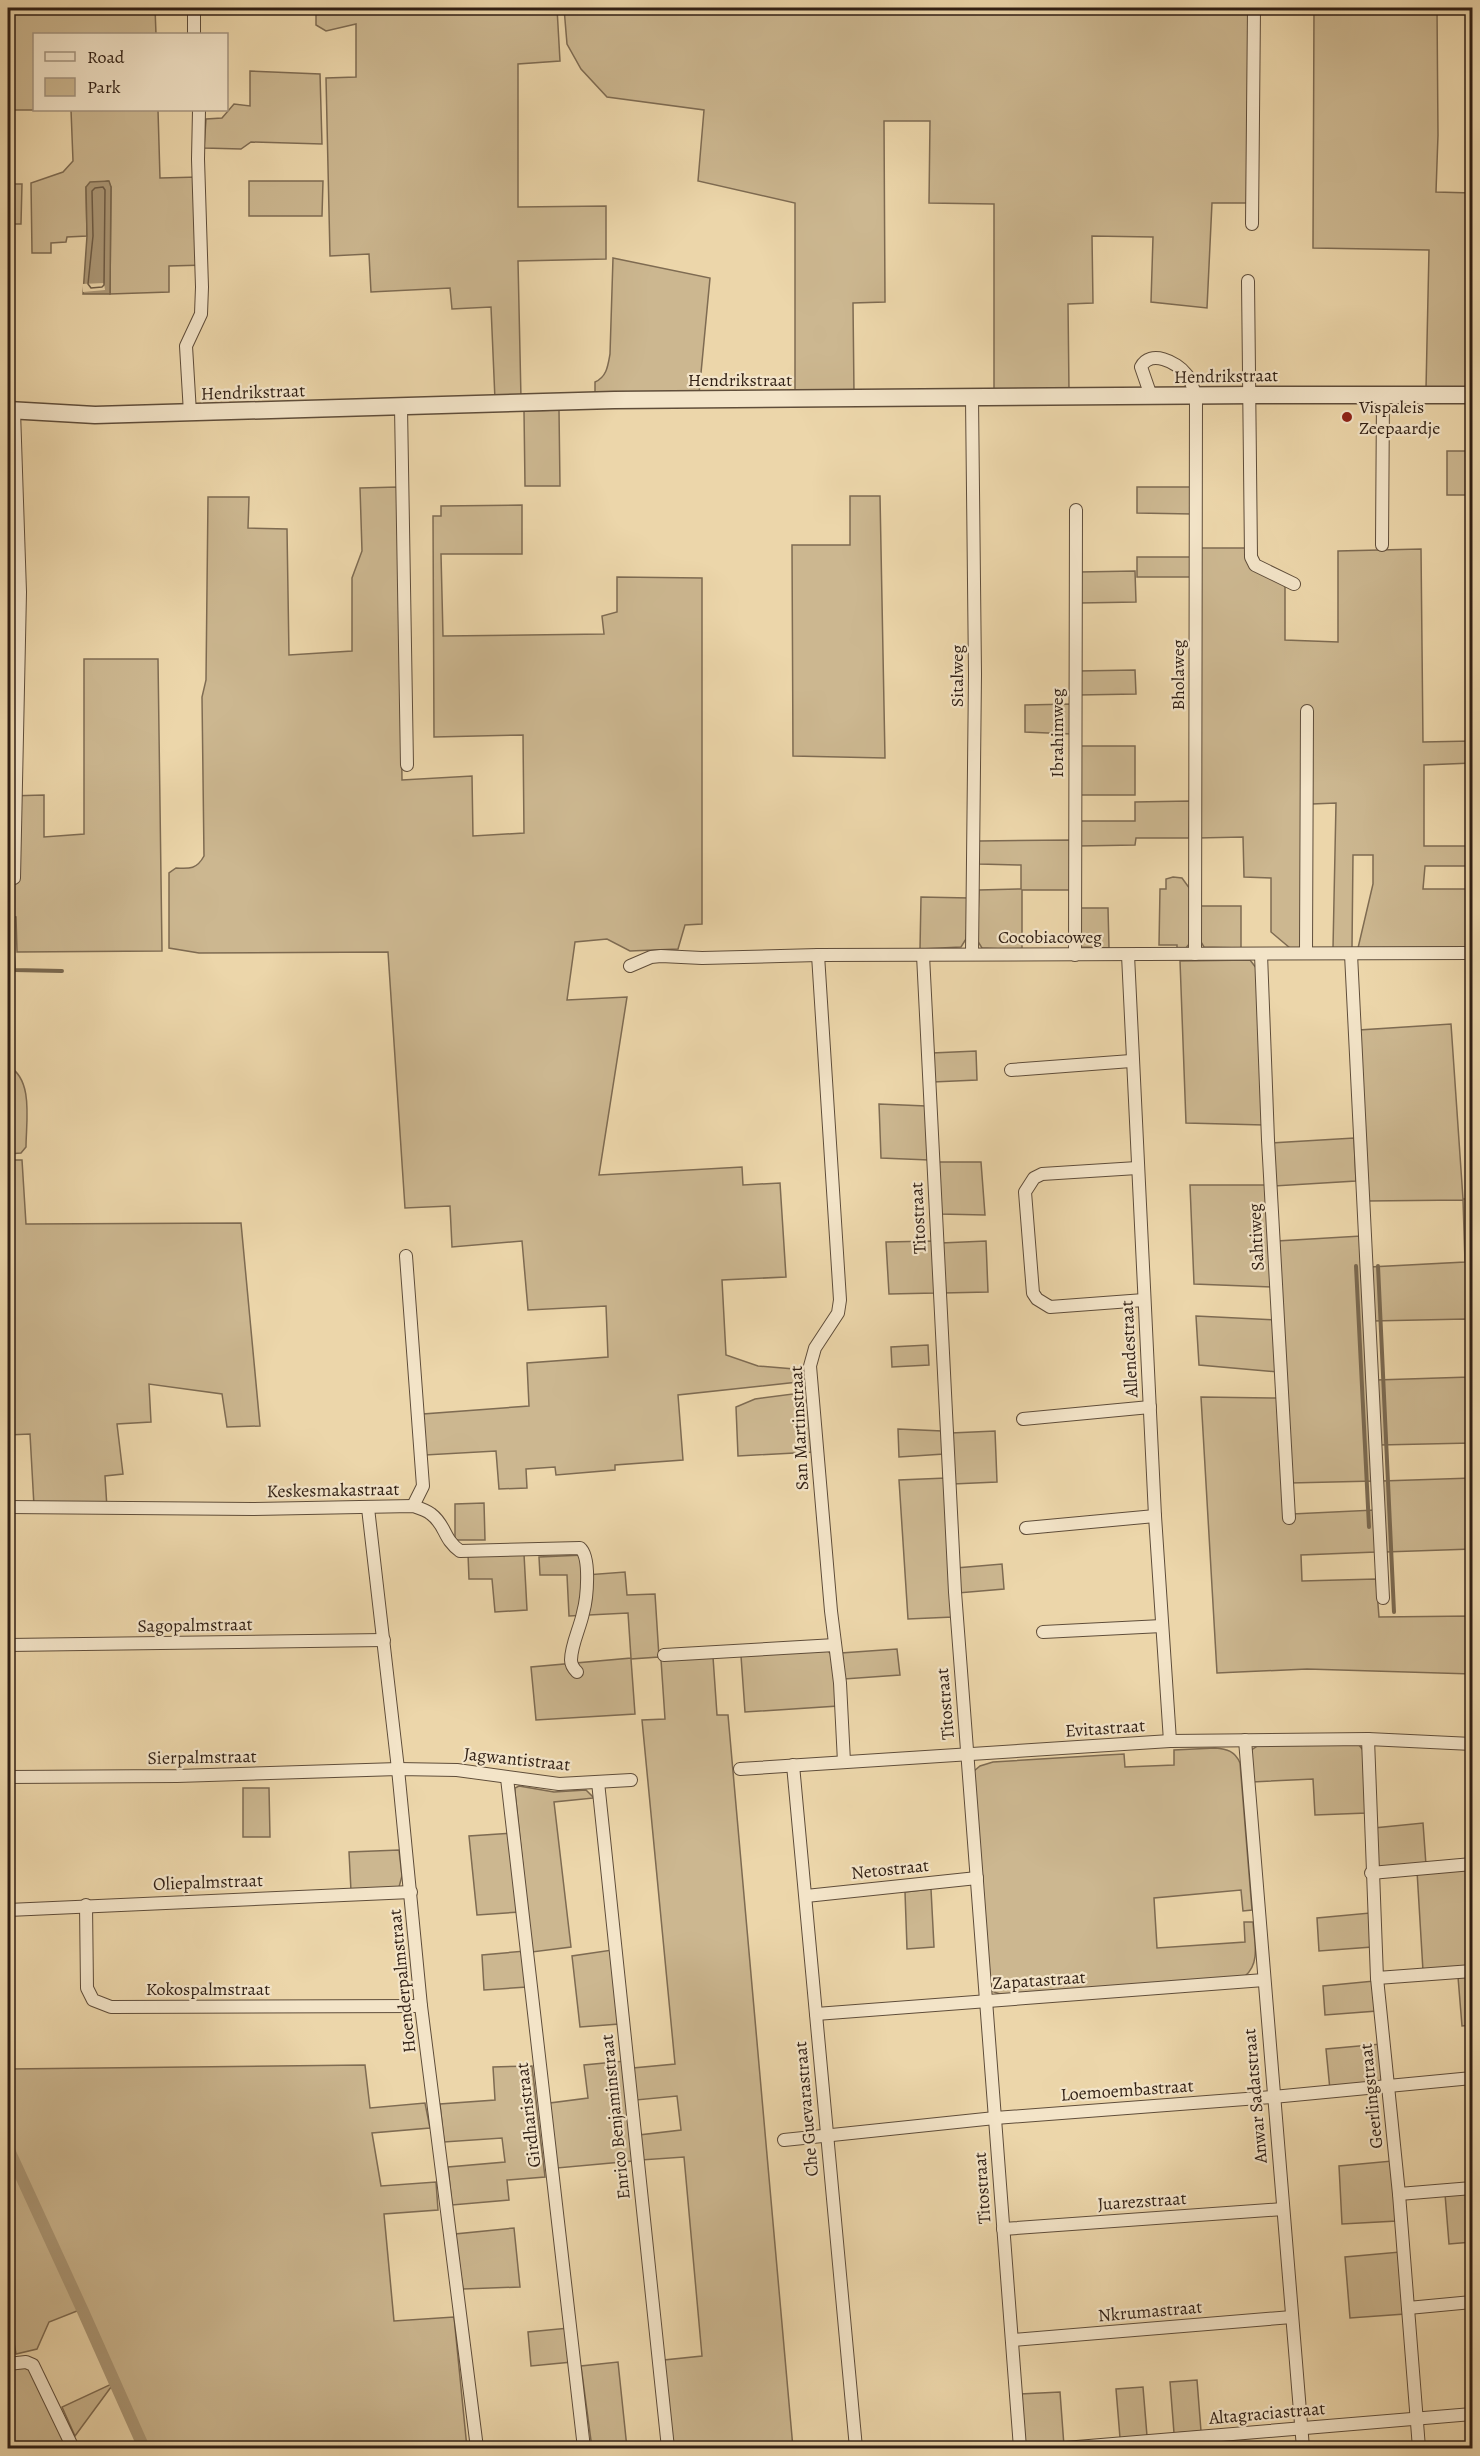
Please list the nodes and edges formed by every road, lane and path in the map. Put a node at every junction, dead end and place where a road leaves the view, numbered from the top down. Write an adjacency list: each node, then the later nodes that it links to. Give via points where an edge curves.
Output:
1 (194, 8): 3 (street)
2 (1254, 8): 5 (street)
3 (194, 33)
4 (199, 111): 15 (street, via 202,287 201,314 186,346)
5 (1252, 224)
6 (1248, 281): 7 (street)
7 (1249, 395): 8 (street, Hendrikstraat); 11 (street, Hendrikstraat); 18 (street, via 1252,560)
8 (1383, 395): 9 (street, Hendrikstraat); 17 (street)
9 (1473, 395)
10 (1151, 396): 11 (street, Hendrikstraat); 11 (street, via 1141,367 1151,358 1168,361 1181,369 1188,375); 12 (street, Hendrikstraat)
11 (1196, 396): 24 (street, Bholaweg)
12 (972, 398): 13 (street, Hendrikstraat, via 614,400); 23 (street, Sitalweg)
13 (401, 407): 15 (street, Hendrikstraat); 20 (street)
14 (11, 411): 15 (street, Hendrikstraat, via 95,415); 21 (street, via 20,592)
15 (190, 413)
16 (1076, 510): 30 (street, Ibrahimweg)
17 (1382, 545)
18 (1294, 584)
19 (1307, 711): 26 (street)
20 (406, 765)
21 (14, 878)
22 (1473, 953): 27 (street, Cocobiacoweg)
23 (972, 954): 29 (street, Cocobiacoweg); 30 (street, Cocobiacoweg)
24 (1195, 954): 25 (street, Cocobiacoweg); 31 (street, Cocobiacoweg)
25 (1261, 954): 26 (street, Cocobiacoweg); 44 (street, Sahtiweg)
26 (1306, 954): 27 (street, Cocobiacoweg)
27 (1350, 954): 46 (street)
28 (818, 955): 29 (street, Cocobiacoweg); 32 (street, Cocobiacoweg, via 662,956); 51 (street, San Martinstraat, via 840,1300 838,1313 815,1348 810,1366)
29 (923, 955): 58 (street, Titostraat, via 955,1592)
30 (1075, 955): 31 (street, Cocobiacoweg)
31 (1128, 955): 33 (street, Allendestraat)
32 (630, 966)
33 (1131, 1061): 34 (street); 35 (street, Allendestraat)
34 (1011, 1070)
35 (1137, 1168): 37 (street, Allendestraat); 37 (street, via 1042,1174 1034,1178 1025,1192 1032,1293 1036,1299 1050,1307)
36 (406, 1256): 40 (street, via 423,1486)
37 (1144, 1300): 38 (street, Allendestraat)
38 (1150, 1407): 39 (street); 43 (street, Allendestraat)
39 (1023, 1419)
40 (413, 1506): 42 (street, Keskesmakastraat); 53 (street, Keskesmakastraat, via 430,1513 460,1551 584,1551 584,1610 571,1657)
41 (8, 1507): 42 (street, Keskesmakastraat)
42 (368, 1508): 49 (street, Hoenderpalmstraat)
43 (1155, 1516): 45 (street); 47 (street, Allendestraat)
44 (1289, 1518)
45 (1026, 1528)
46 (1383, 1599)
47 (1162, 1626): 48 (street); 56 (street, Allendestraat)
48 (1043, 1632)
49 (384, 1640): 50 (street, Sagopalmstraat); 61 (street, Hoenderpalmstraat)
50 (8, 1645)
51 (835, 1645): 52 (street); 59 (street, San Martinstraat)
52 (664, 1655)
53 (577, 1672)
54 (1368, 1739): 55 (street, Evitastraat); 57 (street, Evitastraat); 68 (street, Geerlingstraat)
55 (1245, 1740): 56 (street, Evitastraat); 76 (street, Anwar Sadatstraat)
56 (1170, 1741): 58 (street, Evitastraat)
57 (1473, 1743)
58 (968, 1755): 59 (street, Evitastraat); 69 (street, Titostraat)
59 (844, 1762): 60 (street, Evitastraat)
60 (793, 1765): 62 (street, Evitastraat); 71 (street, Che Guevarastraat)
61 (398, 1769): 63 (street, Sierpalmstraat); 64 (street, Jagwantistraat, via 457,1770); 70 (street, Hoenderpalmstraat)
62 (740, 1769)
63 (8, 1778)
64 (507, 1778): 66 (street, Jagwantistraat, via 559,1784); 100 (street, Girdharistraat)
65 (632, 1780): 66 (street, Jagwantistraat)
66 (598, 1782): 101 (street, Enrico Benjaminstraat)
67 (1473, 1864): 68 (street)
68 (1371, 1873): 75 (street, Geerlingstraat)
69 (977, 1878): 71 (street, Netostraat); 77 (street, Titostraat)
70 (411, 1892): 72 (street, Oliepalmstraat); 78 (street, Hoenderpalmstraat)
71 (806, 1896): 79 (street, Che Guevarastraat)
72 (86, 1905): 73 (street, Oliepalmstraat); 78 (street, Kokospalmstraat, via 87,1988 93,2001 111,2007)
73 (8, 1910)
74 (1473, 1971): 75 (street)
75 (1377, 1978): 81 (street, Geerlingstraat)
76 (1264, 1980): 77 (street, Zapatastraat); 82 (street, Anwar Sadatstraat)
77 (986, 2002): 79 (street, Zapatastraat); 83 (street, Titostraat)
78 (421, 2006): 99 (street, Hoenderpalmstraat)
79 (816, 2014): 84 (street, Che Guevarastraat)
80 (1473, 2078): 81 (street, Loemoembastraat)
81 (1388, 2087): 82 (street, Loemoembastraat); 87 (street, Geerlingstraat)
82 (1273, 2097): 83 (street, Loemoembastraat); 88 (street, Anwar Sadatstraat)
83 (995, 2118): 84 (street, Loemoembastraat); 89 (street, Titostraat)
84 (826, 2137): 85 (street, Loemoembastraat); 102 (street, Che Guevarastraat)
85 (784, 2140)
86 (1473, 2188): 87 (street)
87 (1399, 2194): 91 (street, Geerlingstraat)
88 (1282, 2209): 89 (street, Juarezstraat); 92 (street, Anwar Sadatstraat)
89 (1003, 2229): 93 (street, Titostraat)
90 (1473, 2302): 91 (street)
91 (1408, 2308): 96 (street, Geerlingstraat)
92 (1292, 2317): 93 (street, Nkrumastraat); 97 (street, Anwar Sadatstraat)
93 (1012, 2340): 103 (street, Titostraat)
94 (8, 2364): 98 (street, via 33,2365)
95 (1473, 2414): 96 (street, Altagraciastraat)
96 (1416, 2419): 97 (street, Altagraciastraat); 106 (street, Geerlingstraat)
97 (1301, 2428): 104 (street, Altagraciastraat); 105 (street, Anwar Sadatstraat)
98 (73, 2448)
99 (477, 2448)
100 (584, 2448)
101 (668, 2448)
102 (856, 2448)
103 (1020, 2448)
104 (1065, 2448)
105 (1303, 2448)
106 (1419, 2448)

